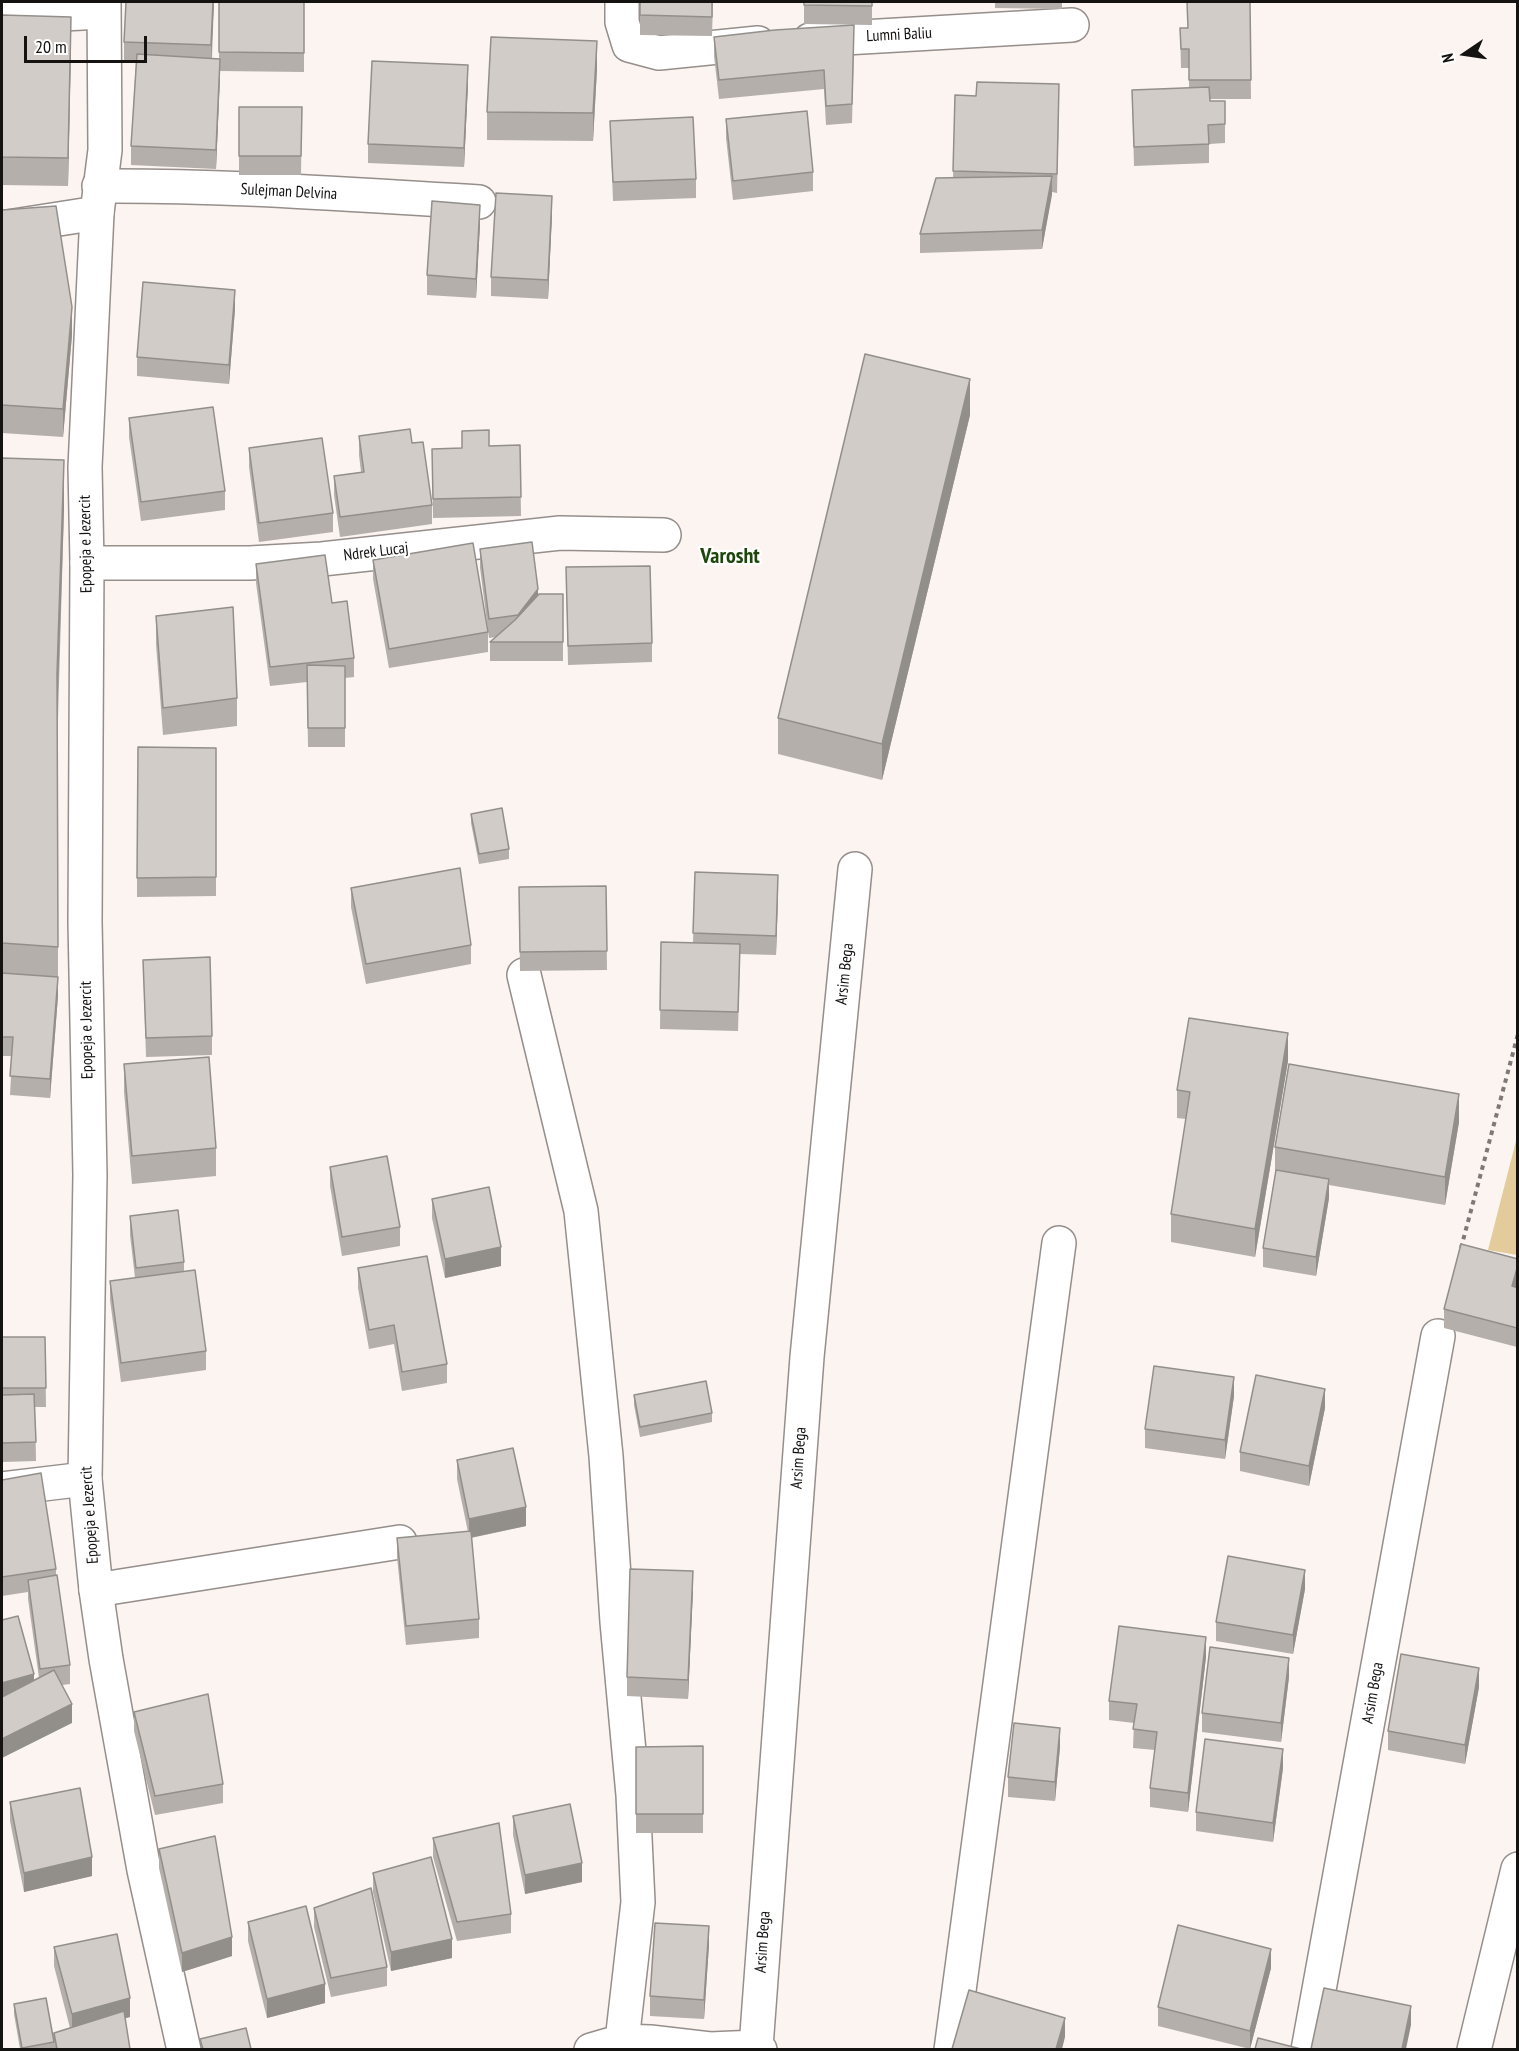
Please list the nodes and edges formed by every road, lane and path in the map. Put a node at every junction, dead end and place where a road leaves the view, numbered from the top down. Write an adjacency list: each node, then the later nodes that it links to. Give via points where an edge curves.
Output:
1 (622, 2): 4 (street, Lumni Baliu, via 622,22 629,45 659,53 760,43)
2 (104, 7): 3 (street); 5 (street, Epopeja e Jezercit, via 105,150)
3 (2, 17)
4 (1072, 26)
5 (98, 200): 6 (street, Sulejman Delvina, via 218,188); 7 (street, Sulejman Delvina); 8 (street, Epopeja e Jezercit)
6 (479, 202)
7 (2, 228)
8 (85, 467): 9 (street); 11 (street, Epopeja e Jezercit)
9 (53, 474)
10 (664, 535): 11 (street, Ndrek Lucaj, via 560,533 250,563)
11 (87, 563): 18 (street, Epopeja e Jezercit, via 85,922 90,1174)
12 (855, 870): 24 (street, Arsim Bega, via 807,1357)
13 (524, 975): 23 (street, via 581,1211 606,1456 638,1902)
14 (1518, 1034): 16 (path)
15 (1059, 1243): 27 (street)
16 (1459, 1258)
17 (1438, 1336): 28 (street, Arsim Bega)
18 (85, 1479): 19 (street); 21 (street, Epopeja e Jezercit)
19 (2, 1489)
20 (400, 1542): 21 (street)
21 (96, 1590): 25 (street, Epopeja e Jezercit, via 144,1870)
22 (1518, 1869): 29 (street)
23 (622, 2041): 24 (street, Arsim Bega, via 710,2049); 26 (street, Arsim Bega)
24 (758, 2048)
25 (184, 2049)
26 (591, 2049)
27 (951, 2049)
28 (1308, 2049)
29 (1474, 2049)

